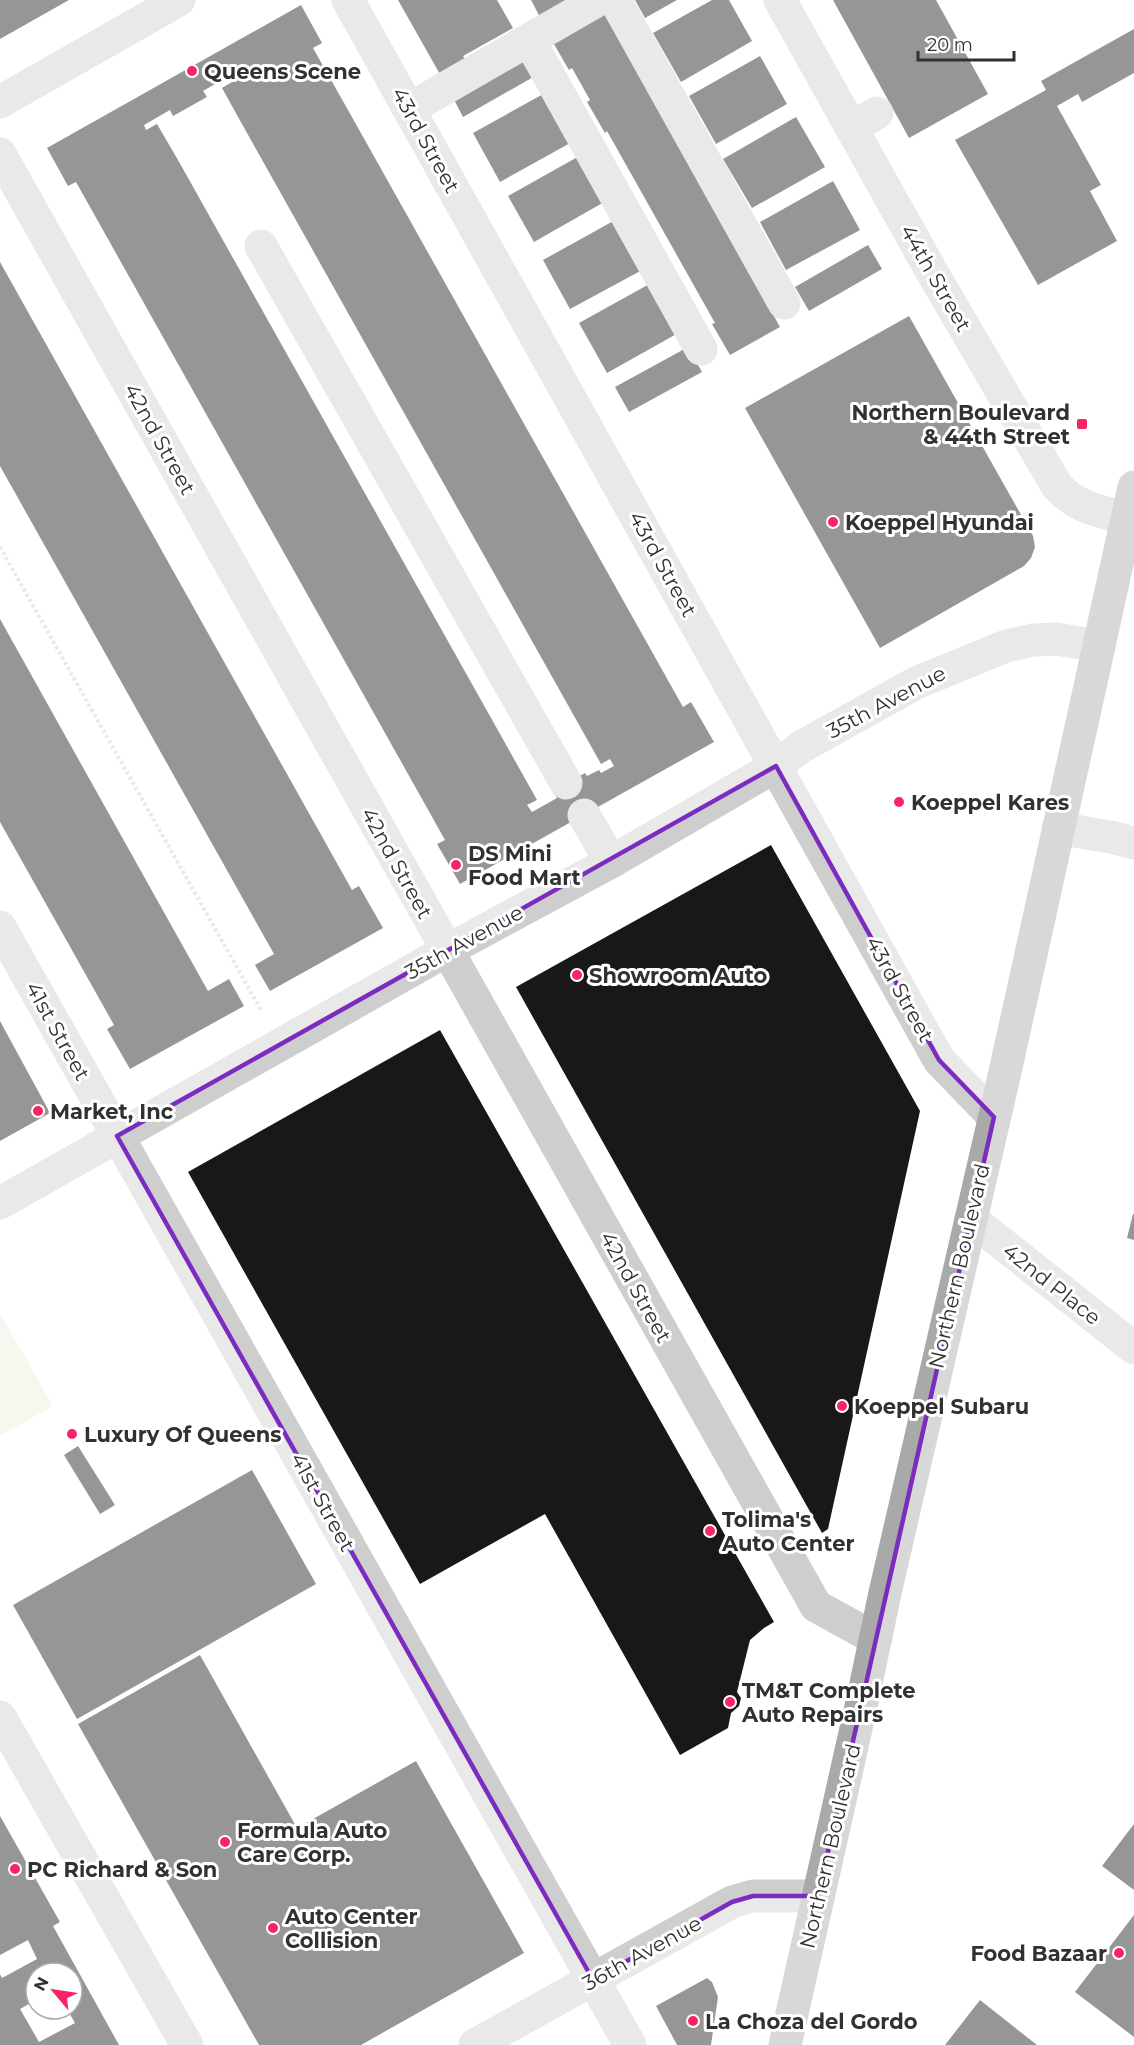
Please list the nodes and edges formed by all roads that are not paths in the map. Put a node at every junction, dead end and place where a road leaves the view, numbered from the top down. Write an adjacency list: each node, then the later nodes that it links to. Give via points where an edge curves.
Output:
1 (179, 0): 7 (street)
2 (348, 0): 8 (street, 43rd Street)
3 (598, 0): 8 (street)
4 (615, 0): 11 (street)
5 (780, 0): 13 (street, 44th Street, via 864,121 1023,431 1057,486 1067,497 1096,511)
6 (538, 56): 12 (street)
7 (0, 102)
8 (409, 109): 15 (street, 43rd Street)
9 (0, 154): 22 (street, 42nd Street)
10 (261, 246): 16 (street)
11 (784, 303)
12 (701, 349)
13 (1131, 503): 14 (main road, Northern Boulevard)
14 (1099, 646): 15 (street, 35th Avenue, via 1056,639 1033,640 995,650 877,703); 18 (main road, Northern Boulevard)
15 (776, 766): 20 (street, 35th Avenue); 23 (street, 43rd Street, via 939,1060)
16 (566, 783)
17 (584, 815): 20 (street)
18 (1058, 828): 19 (street); 23 (main road, Northern Boulevard)
19 (1134, 843)
20 (611, 862): 22 (street, 35th Avenue)
21 (0, 927): 24 (street, 41st Street)
22 (447, 951): 24 (street, 35th Avenue); 28 (street, 42nd Street, via 816,1606)
23 (994, 1118): 26 (main road, Northern Boulevard)
24 (117, 1136): 25 (street, 35th Avenue); 31 (street, 41st Street)
25 (0, 1203)
26 (971, 1219): 27 (street, 42nd Place); 28 (main road, Northern Boulevard)
27 (1133, 1343)
28 (876, 1639): 30 (main road, Northern Boulevard)
29 (0, 1717): 32 (street)
30 (818, 1896): 31 (street, 36th Avenue, via 753,1896 732,1902); 35 (main road, Northern Boulevard)
31 (593, 1980): 33 (street, 36th Avenue); 34 (street, 41st Street)
32 (187, 2045)
33 (475, 2045)
34 (630, 2045)
35 (785, 2045)

